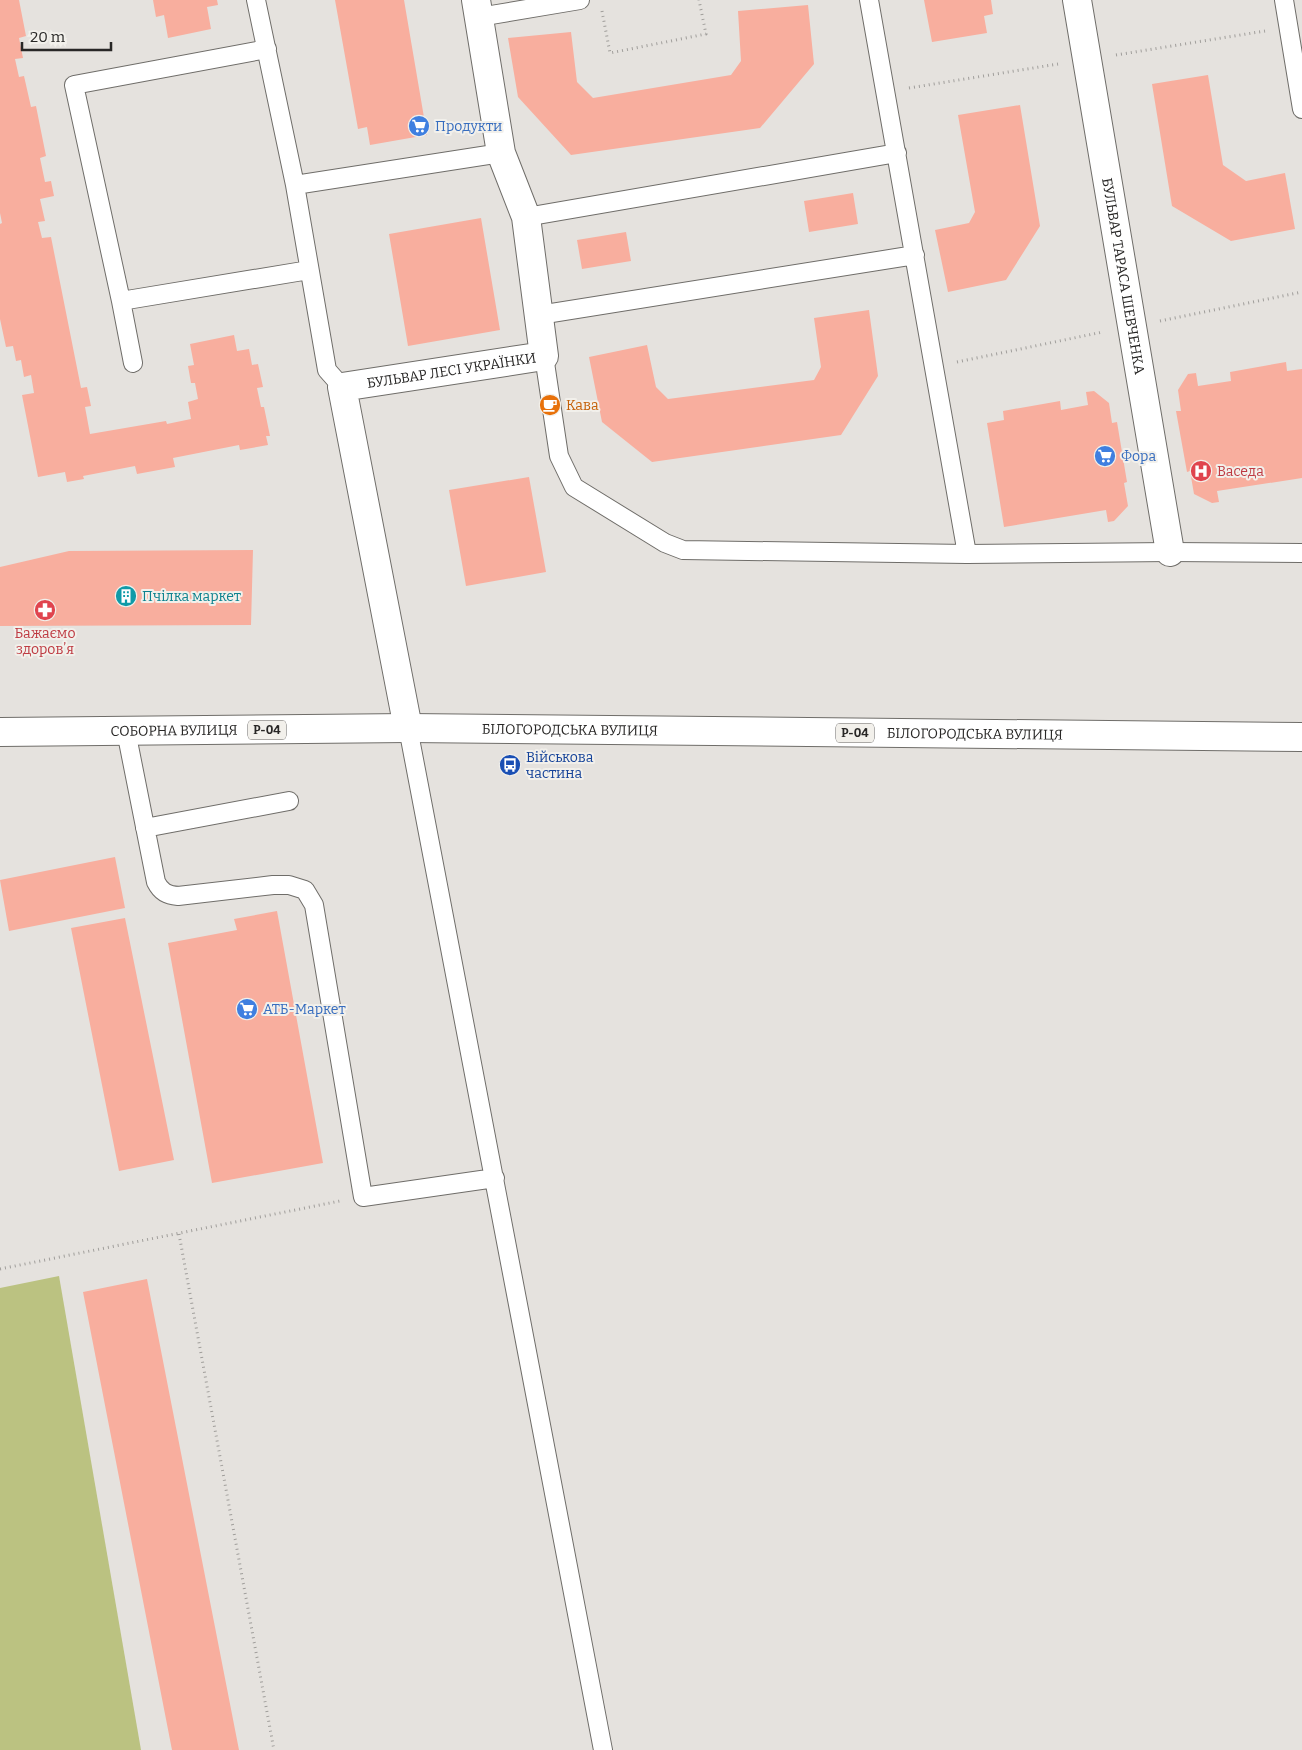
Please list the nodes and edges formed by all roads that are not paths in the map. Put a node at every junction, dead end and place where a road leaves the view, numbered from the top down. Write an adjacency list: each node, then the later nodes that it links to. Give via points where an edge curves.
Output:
1 (256, 0): 7 (lane)
2 (580, 0): 6 (lane)
3 (869, 0): 11 (lane)
4 (1077, 0): 21 (street, БУЛЬВАР ТАРАСА ШЕВЧЕНКА)
5 (1284, 0): 8 (lane)
6 (478, 8): 10 (street, БУЛЬВАР ЛЕСІ УКРАЇНКИ)
7 (267, 49): 12 (lane); 16 (lane, via 74,85)
8 (1299, 70): 9 (lane)
9 (1302, 110)
10 (500, 153): 12 (lane); 13 (street, БУЛЬВАР ЛЕСІ УКРАЇНКИ)
11 (896, 153): 13 (lane); 14 (lane)
12 (294, 185): 15 (lane)
13 (526, 217): 17 (street, БУЛЬВАР ЛЕСІ УКРАЇНКИ)
14 (915, 256): 17 (lane); 23 (lane)
15 (309, 270): 16 (lane); 20 (lane, via 327,370)
16 (121, 301): 19 (lane)
17 (539, 315): 18 (street, БУЛЬВАР ЛЕСІ УКРАЇНКИ)
18 (544, 356): 20 (street, БУЛЬВАР ЛЕСІ УКРАЇНКИ); 23 (lane, via 559,456 574,487 665,543 683,550)
19 (133, 363)
20 (342, 387): 24 (street)
21 (1170, 552): 22 (lane); 23 (lane)
22 (1302, 553)
23 (967, 554)
24 (408, 728): 25 (street, СОБОРНА ВУЛИЦЯ / Р-04); 27 (street, БІЛОГОРОДСЬКА ВУЛИЦЯ / Р-04); 30 (lane)
25 (126, 731): 26 (street, СОБОРНА ВУЛИЦЯ / Р-04); 29 (lane)
26 (0, 732)
27 (1302, 737)
28 (289, 801): 29 (lane)
29 (145, 828): 30 (lane, via 156,882 160,890 169,895 289,885 305,890 314,905 363,1197)
30 (495, 1178): 31 (lane)
31 (603, 1750)

